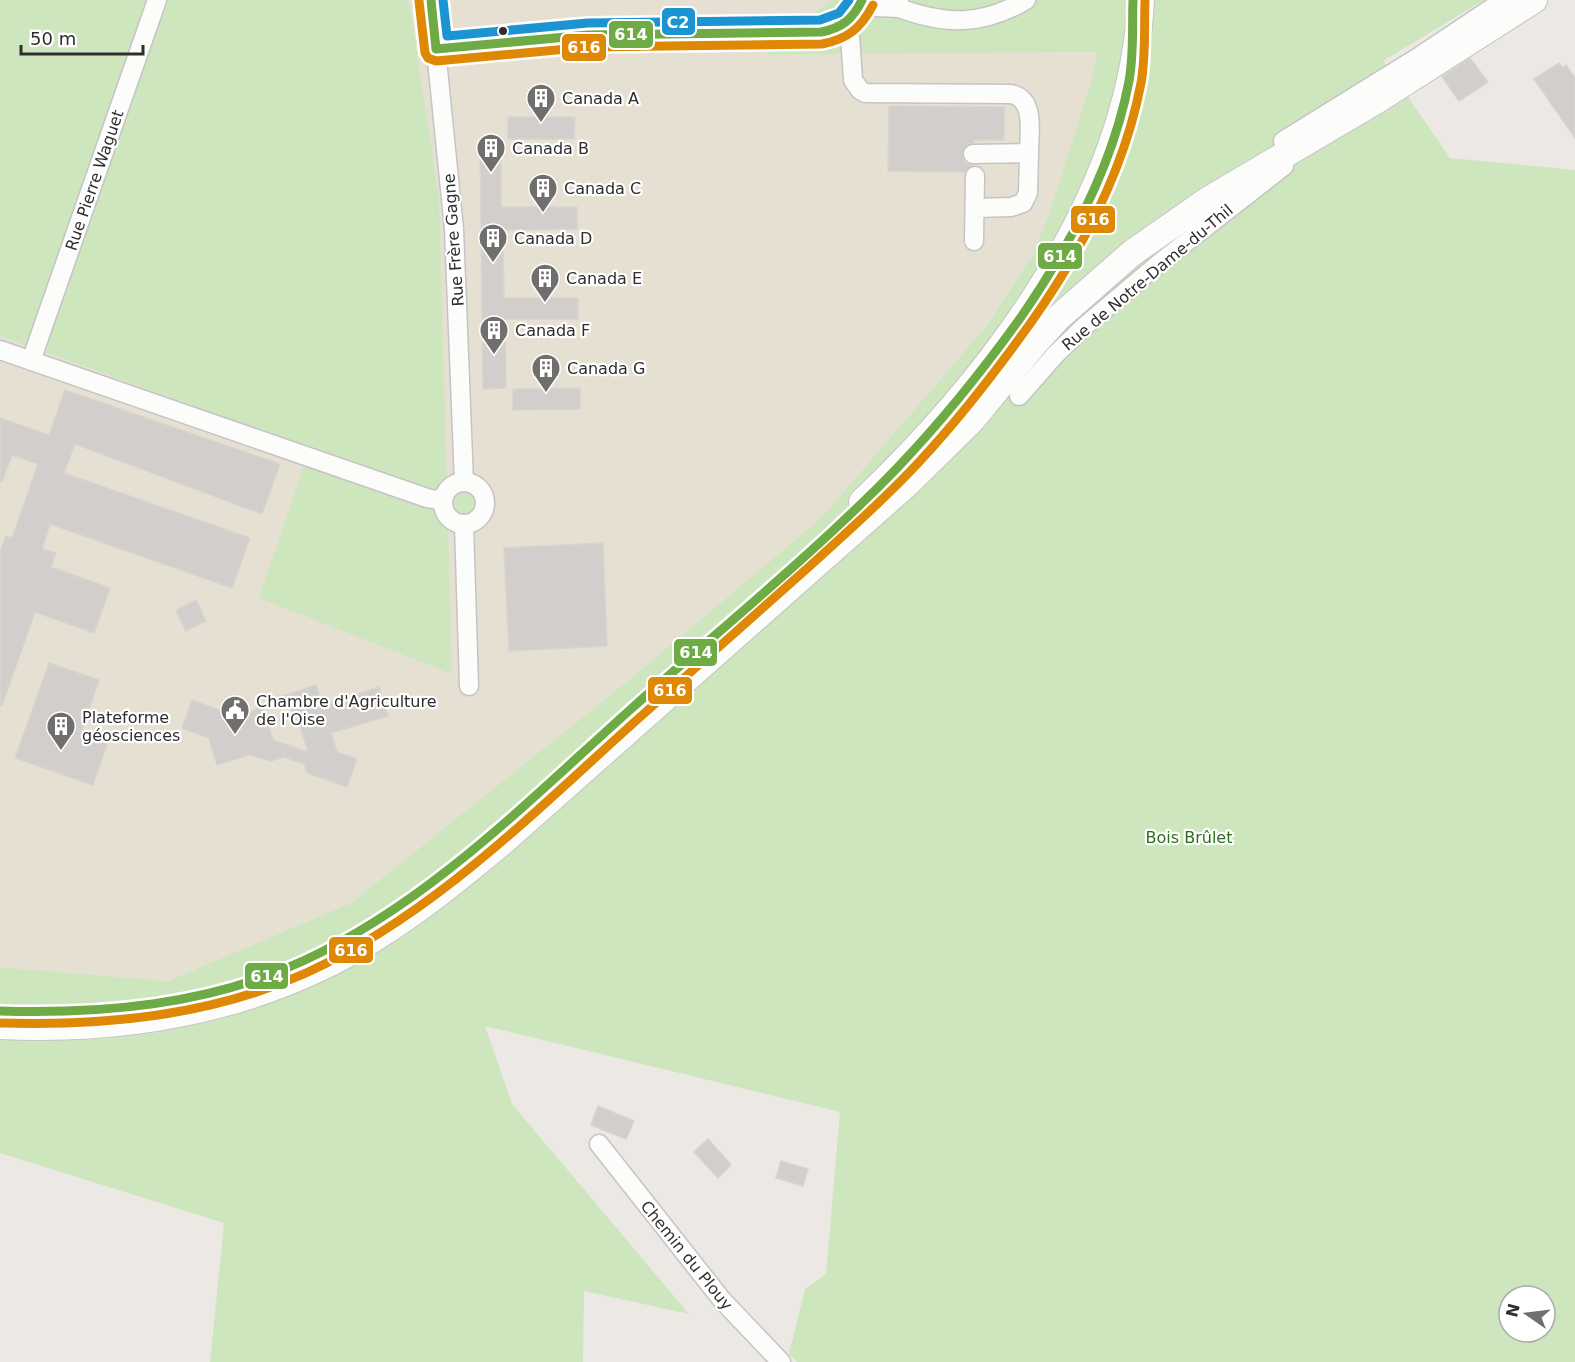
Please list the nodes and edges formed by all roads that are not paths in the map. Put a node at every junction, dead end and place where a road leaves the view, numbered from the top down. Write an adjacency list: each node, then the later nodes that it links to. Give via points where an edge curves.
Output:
1 (158, 0): 21 (street, Rue Pierre Waguet)
2 (431, 0): 12 (street, Rue Frère Gagne)
3 (1026, 0): 10 (street, via 994,15 960,21 934,19)
4 (1133, 0): 13 (main road)
5 (1141, 0): 13 (main road)
6 (1155, 0): 25 (main road, via 1145,74 1131,130 1110,192 1084,246 1053,298 999,373)
7 (1504, 0): 17 (street, Rue de Notre-Dame-du-Thil, via 1268,151 1257,159)
8 (1534, 0): 17 (main road, Rue de Notre-Dame-du-Thil)
9 (862, 1): 10 (street, via 875,6); 11 (street)
10 (899, 4)
11 (849, 22): 12 (street, via 807,33 588,35); 14 (street, via 853,80 860,90 872,94 1017,95 1028,107)
12 (436, 49): 23 (street, Rue Frère Gagne, via 455,240)
13 (1131, 70): 28 (main road, via 1102,169 1070,240 1017,322 929,433 858,507 462,857 397,907 350,936 302,961 245,983 207,994 122,1008)
14 (1029, 153): 15 (street); 18 (street, via 1028,193 1023,203)
15 (973, 154)
16 (975, 176): 18 (street)
17 (1255, 180): 22 (street, Rue de Notre-Dame-du-Thil, via 1081,330); 25 (main road, via 1162,230 1073,303 958,435)
18 (975, 208): 19 (street)
19 (974, 241)
20 (0, 350): 21 (street)
21 (32, 361): 24 (street)
22 (1019, 396)
23 (464, 482): 24 (street, via 450,486); 26 (street, via 478,487 484,504 478,518)
24 (443, 501): 26 (street, via 447,516)
25 (882, 506): 29 (main road, via 499,845 375,939 284,984 196,1011 106,1025)
26 (464, 524): 27 (street)
27 (469, 686)
28 (0, 1011)
29 (0, 1026)
30 (599, 1144): 31 (street, Chemin du Plouy, via 722,1300)
31 (781, 1362)

